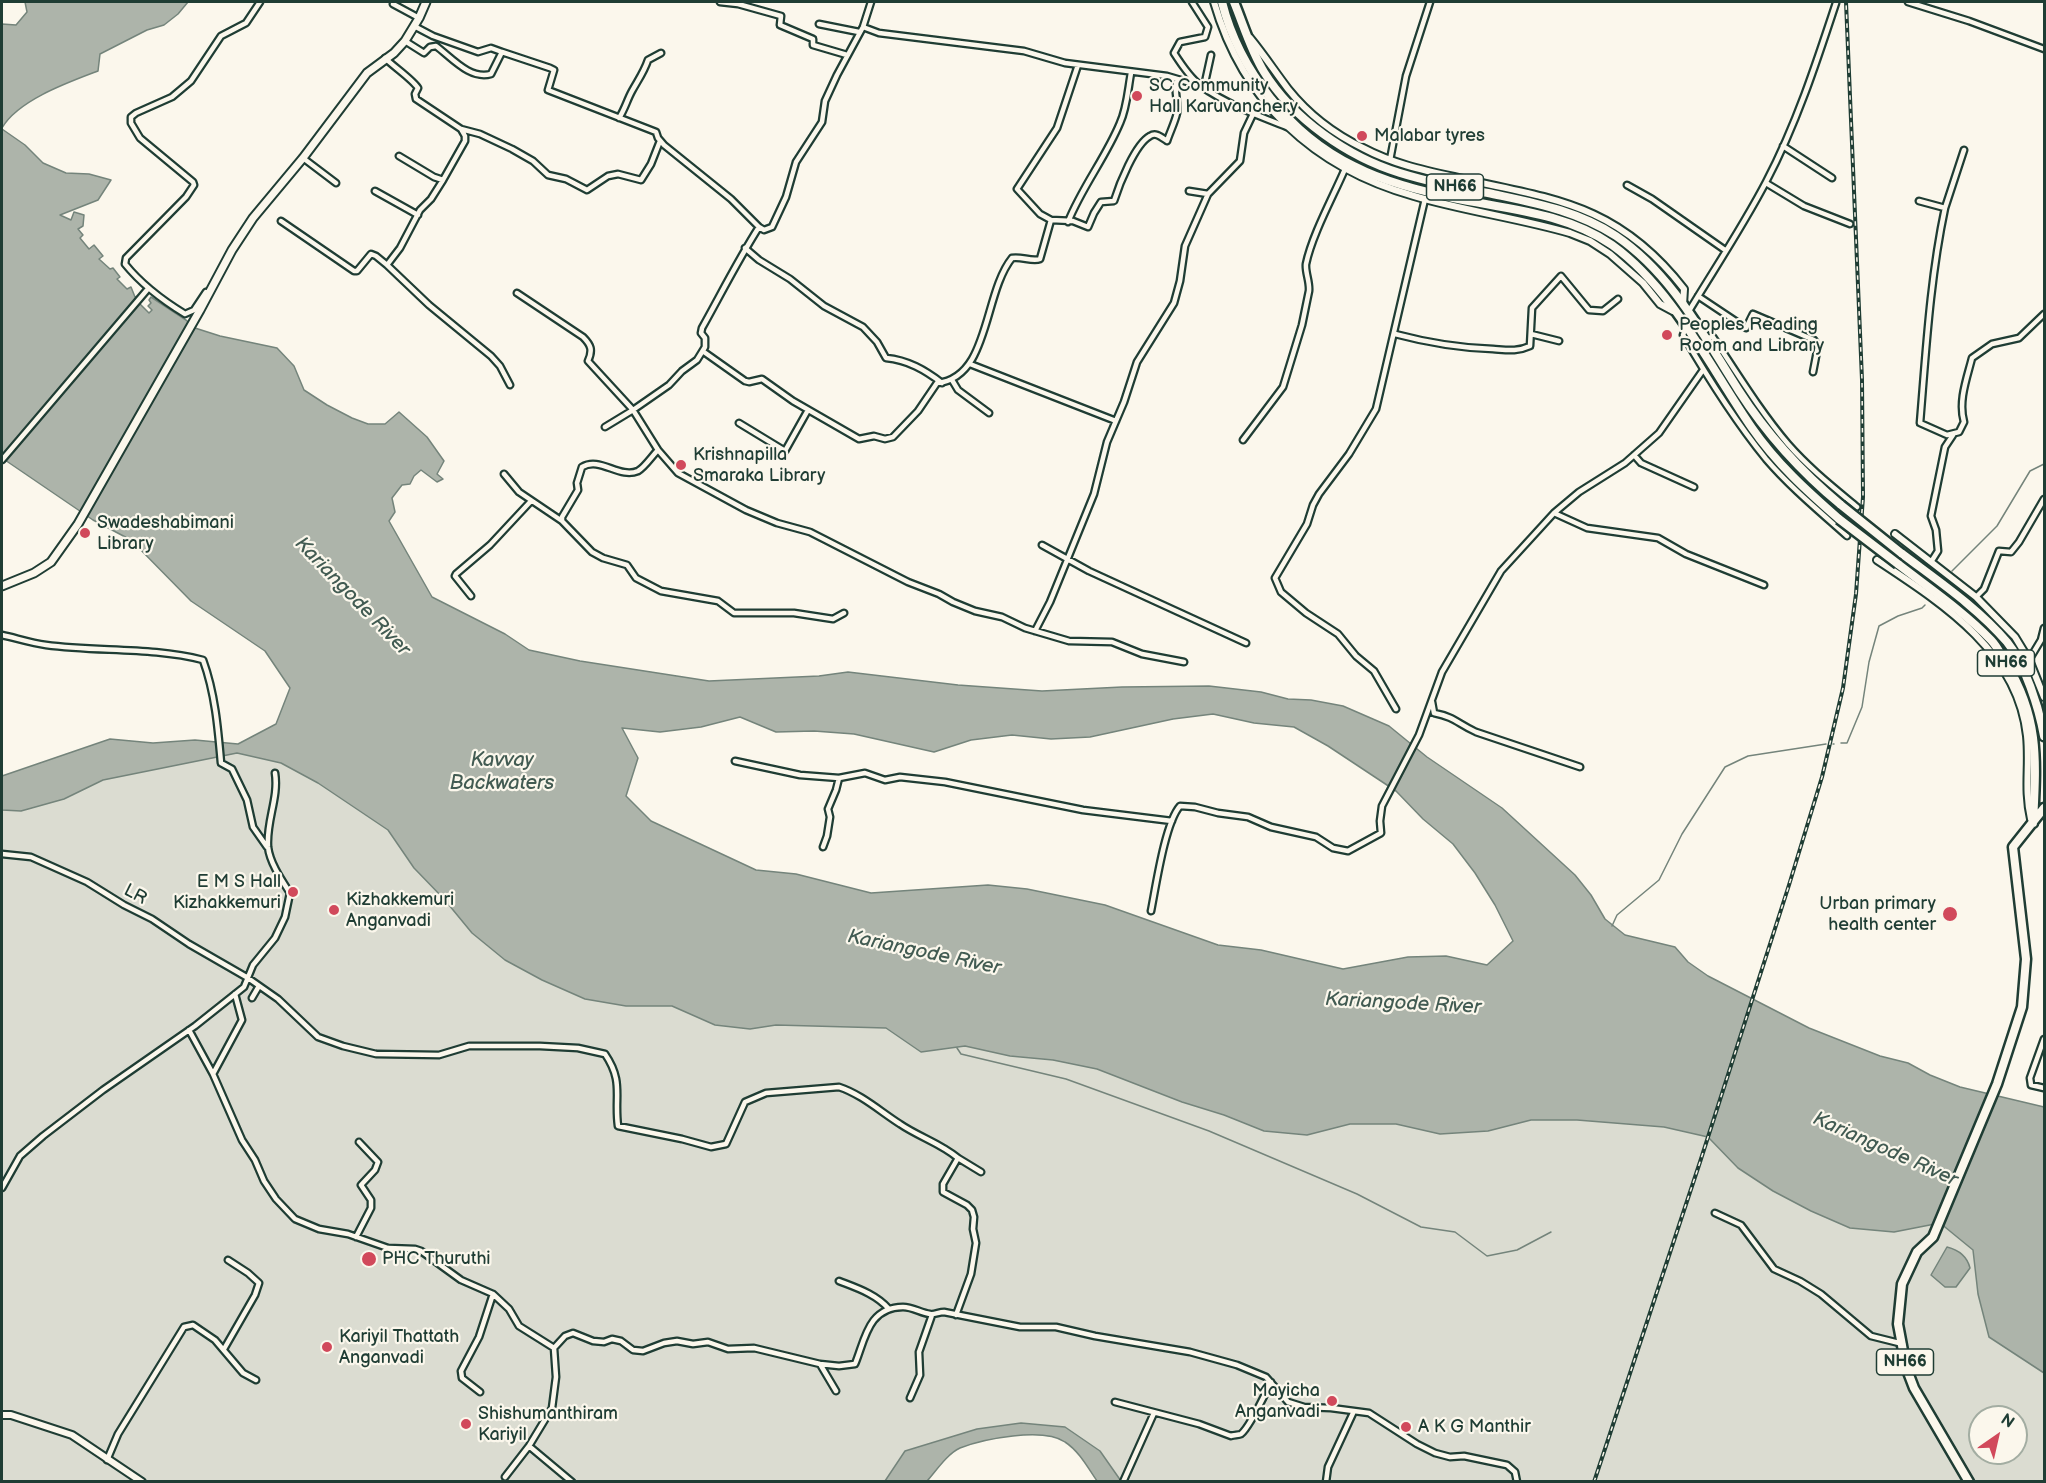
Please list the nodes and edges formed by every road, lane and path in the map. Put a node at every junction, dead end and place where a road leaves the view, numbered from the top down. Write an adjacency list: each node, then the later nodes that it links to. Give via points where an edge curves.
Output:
1 (260, 2): 61 (street, via 246,23 221,36 191,81 172,97 131,117 130,123 140,138 194,185 126,258 125,264 164,302 185,314 194,310)
2 (426, 2): 13 (main road)
3 (720, 2): 23 (street, via 781,16 780,25 813,39 813,45)
4 (871, 2): 16 (street)
5 (1192, 2): 29 (street, via 1208,27 1205,37 1180,42 1174,53)
6 (1214, 2): 32 (street, via 1231,50 1265,104)
7 (1222, 2): 67 (highway, NH66, via 1238,46 1258,81 1281,111 1327,149 1352,165 1410,188 1556,219 1589,232 1629,258)
8 (1234, 2): 18 (highway, NH66)
9 (1430, 2): 39 (street, via 1406,76)
10 (1835, 2): 35 (street, via 1819,56)
11 (1908, 2): 20 (street)
12 (393, 4): 13 (street)
13 (419, 18): 15 (main road)
14 (819, 24): 17 (street)
15 (414, 26): 19 (main road); 21 (street, via 478,52 491,48)
16 (863, 27): 17 (street); 26 (street, via 879,33 1024,51)
17 (859, 32): 23 (street)
18 (1248, 36): 39 (street, via 1311,114 1361,148); 66 (highway, NH66, via 1263,72 1283,97 1305,119 1358,156 1447,185 1577,214 1637,252)
19 (405, 41): 21 (street, via 424,53 436,46 478,75 491,74); 25 (main road)
20 (2044, 49)
21 (502, 52): 31 (street, via 554,70 548,90)
22 (661, 53): 31 (street, via 648,60)
23 (848, 55): 57 (street, via 825,101 822,122 796,162 772,227 764,230)
24 (1211, 55): 29 (street)
25 (385, 58): 33 (street, via 417,84 416,99); 38 (main road, via 367,73)
26 (1078, 65): 27 (street); 53 (street, via 1057,128 1017,189)
27 (1131, 73): 28 (street); 55 (street, via 1121,121)
28 (1177, 79): 29 (street); 55 (street, via 1177,112 1167,141 1151,135 1138,146 1113,201 1101,202 1088,227)
29 (1202, 86): 30 (street)
30 (1253, 114): 32 (street); 48 (street, via 1244,134 1240,161)
31 (619, 118): 34 (street, via 656,132)
32 (1287, 127): 40 (street)
33 (461, 129): 34 (street, via 512,149 548,175 587,190 618,174 641,180); 42 (street, via 465,141)
34 (660, 141): 57 (street)
35 (1783, 146): 41 (street); 44 (street)
36 (1964, 150): 51 (street)
37 (399, 156): 42 (street)
38 (303, 158): 43 (street); 61 (main road, via 243,233)
39 (1390, 160): 66 (street, via 1590,211 1622,229 1652,253 1683,290)
40 (1345, 168): 49 (street, via 1384,187); 88 (street, via 1306,264 1309,291 1283,387)
41 (1832, 178)
42 (443, 180): 52 (street)
43 (336, 183)
44 (1766, 183): 56 (street, via 1804,206); 59 (street)
45 (1627, 185): 59 (street)
46 (375, 191): 52 (street)
47 (1189, 191): 48 (street)
48 (1208, 194): 84 (street, via 1185,246 1174,303 1137,362)
49 (1425, 199): 67 (street, via 1570,232 1627,267 1660,304); 70 (street)
50 (1919, 201): 51 (street)
51 (1945, 208): 87 (street, via 1925,345 1920,423)
52 (418, 215): 60 (street)
53 (1051, 220): 55 (street); 75 (street, via 1040,259 1012,258 1004,268 981,342)
54 (281, 221): 60 (street, via 351,270 357,271 371,254)
55 (1068, 222)
56 (1850, 224)
57 (759, 226): 58 (street)
58 (745, 248): 74 (street, via 702,328); 79 (street, via 824,306 863,327 886,358 924,369)
59 (1725, 250): 64 (street)
60 (387, 265): 80 (street, via 491,356)
61 (211, 289): 105 (main road, via 78,524 51,562)
62 (147, 290): 91 (street)
63 (517, 293): 82 (street, via 583,337 592,353 588,361)
64 (1698, 296): 66 (street); 77 (street, via 1746,328 1753,314 1814,340 1818,346)
65 (1618, 299): 71 (street, via 1602,311 1589,310 1561,276 1532,308)
66 (1686, 309): 72 (highway, NH66)
67 (1674, 311): 69 (highway, NH66)
68 (2044, 314): 87 (street, via 2019,338 1992,344 1972,358 1963,396 1964,422 1959,432)
69 (1686, 327): 72 (highway, NH66); 76 (street, via 1683,335); 126 (highway, NH66, bridge, via 1753,429 1804,488 1992,641 2029,712 2035,747)
70 (1395, 334): 71 (street, via 1462,349 1518,351 1530,346); 118 (street, via 1376,409 1312,505 1307,524 1275,578 1281,592 1338,634 1374,671)
71 (1531, 334): 73 (street)
72 (1706, 338): 96 (street, via 1713,337 1789,444); 119 (highway, NH66, bridge, via 1782,450 1809,479 1969,604 2008,644 2040,710)
73 (1559, 341)
74 (704, 352): 81 (street, via 745,381 762,379); 82 (street, via 669,385)
75 (970, 364): 78 (street); 84 (street)
76 (1703, 370): 90 (street, via 1659,433); 100 (street, via 1767,459)
77 (1813, 372)
78 (952, 380): 79 (street); 83 (street, via 958,390)
79 (942, 383): 81 (street, via 937,383 918,411 893,437 885,440 874,436 859,439)
80 (510, 385)
81 (808, 410): 85 (street, via 785,451)
82 (633, 411): 86 (street); 89 (street)
83 (989, 413)
84 (1116, 421): 102 (street, via 1094,494)
85 (739, 423)
86 (605, 427)
87 (1950, 436): 104 (street, via 1935,488 1931,516 1938,551)
88 (1243, 440)
89 (658, 450): 98 (street, via 642,468 631,472 585,465 579,471 576,496); 111 (street, via 683,477 746,510 810,532 953,602)
90 (1634, 455): 93 (street, via 1641,463); 97 (street)
91 (2, 460)
92 (504, 474): 95 (street)
93 (1694, 487)
94 (2044, 499): 108 (street, via 2011,552 1999,551)
95 (531, 501): 98 (street); 107 (street, via 456,574)
96 (1857, 507)
97 (1554, 513): 106 (street, via 1587,528 1658,538 1686,554); 117 (street, via 1501,571 1442,672)
98 (561, 521): 109 (street, via 592,552 627,565 636,578 661,591 718,601 734,613 794,613 833,619)
99 (1895, 534): 104 (street)
100 (1847, 536)
101 (1042, 545): 102 (street)
102 (1068, 559): 111 (street); 113 (street)
103 (1877, 560): 126 (street, via 1966,625 1988,646 2004,670 2023,715 2026,798)
104 (1931, 562): 108 (street)
105 (2, 585)
106 (1764, 585)
107 (471, 596)
108 (1976, 597): 114 (street, via 2015,637)
109 (844, 613)
110 (2044, 628): 114 (street)
111 (1035, 631): 115 (street, via 1069,641 1112,642 1142,654)
112 (2, 634): 127 (street, via 45,645 175,653 202,660 217,718 221,764 232,769 247,800 253,827)
113 (1246, 643)
114 (2029, 660): 116 (street)
115 (1184, 662)
116 (2044, 697)
117 (1432, 702): 121 (street, via 1434,713 1452,716 1476,732); 125 (street, via 1382,806 1381,833 1348,851 1248,817 1195,807 1180,806)
118 (1396, 709)
119 (2044, 736)
120 (735, 761): 123 (street, via 800,775)
121 (1580, 767)
122 (275, 773): 127 (street, via 277,786)
123 (839, 778): 125 (street, via 865,773 885,780 900,777 945,782 1083,810); 128 (street, via 828,809)
124 (2044, 808): 126 (highway, NH66)
125 (1172, 821): 130 (street)
126 (2033, 824): 151 (highway, NH66, via 2013,847 2026,959 2022,1007 1997,1084 1933,1237 1917,1252 1902,1284 1898,1324)
127 (268, 848): 131 (street, via 290,893 275,938 253,965)
128 (824, 848)
129 (2, 854): 131 (street, LR, via 32,857 87,882)
130 (1151, 911)
131 (248, 978): 132 (street, LR); 133 (street)
132 (259, 986): 134 (street); 140 (street, LR, via 318,1037 376,1054 439,1055 469,1046 540,1046 605,1054 615,1069 618,1126 711,1147 726,1144 745,1102 766,1093 839,1087)
133 (235, 994): 135 (street); 137 (street, via 242,1020)
134 (252, 998)
135 (189, 1030): 137 (street); 142 (street, via 43,1136 20,1156)
136 (2044, 1039): 138 (street, via 2030,1078 2031,1085)
137 (213, 1074): 144 (street, via 242,1140 276,1198 295,1219)
138 (2044, 1088)
139 (358, 1142): 144 (street, via 378,1162 361,1185 371,1200 371,1208)
140 (958, 1158): 141 (street); 150 (street, via 944,1184 944,1192 972,1210 976,1243 971,1274)
141 (981, 1172)
142 (2, 1188)
143 (1714, 1213): 151 (street, via 1741,1225 1774,1269 1821,1294 1871,1336)
144 (356, 1237): 147 (street, via 388,1248 421,1251 461,1280)
145 (228, 1260): 153 (street, via 259,1282)
146 (839, 1281): 148 (street, via 864,1291)
147 (493, 1294): 152 (street, via 509,1309 517,1324); 158 (street, via 479,1337 461,1371 462,1377)
148 (889, 1309): 149 (street, via 903,1307); 154 (street, via 872,1321 855,1364)
149 (932, 1315): 150 (street); 159 (street, via 919,1352 920,1375)
150 (957, 1315): 156 (street, via 1020,1327 1056,1326 1190,1352 1237,1365)
151 (1903, 1344): 167 (highway, NH66, via 1914,1388)
152 (554, 1348): 154 (street, via 573,1333 593,1341 621,1341 633,1350 677,1341 708,1342 728,1349 754,1348); 164 (street, via 552,1408)
153 (224, 1349): 155 (street, via 243,1373); 165 (street, via 193,1325 184,1327 118,1434)
154 (820, 1364): 157 (street)
155 (255, 1380)
156 (1271, 1382): 161 (street, via 1284,1400 1304,1407); 162 (street, via 1255,1415 1242,1433 1235,1435)
157 (836, 1391)
158 (480, 1392)
159 (910, 1398)
160 (1115, 1402): 162 (street)
161 (1354, 1411): 171 (street, via 1328,1467); 172 (street, via 1369,1413 1435,1453 1507,1465 1515,1472)
162 (1154, 1413): 170 (street)
163 (2, 1415): 165 (street, via 72,1435)
164 (529, 1446): 166 (street); 169 (street)
165 (107, 1460): 168 (street)
166 (505, 1477)
167 (1962, 1477): 173 (highway, NH66)
168 (142, 1482)
169 (572, 1482)
170 (1123, 1482)
171 (1326, 1482)
172 (1517, 1482)
173 (1969, 1482)

